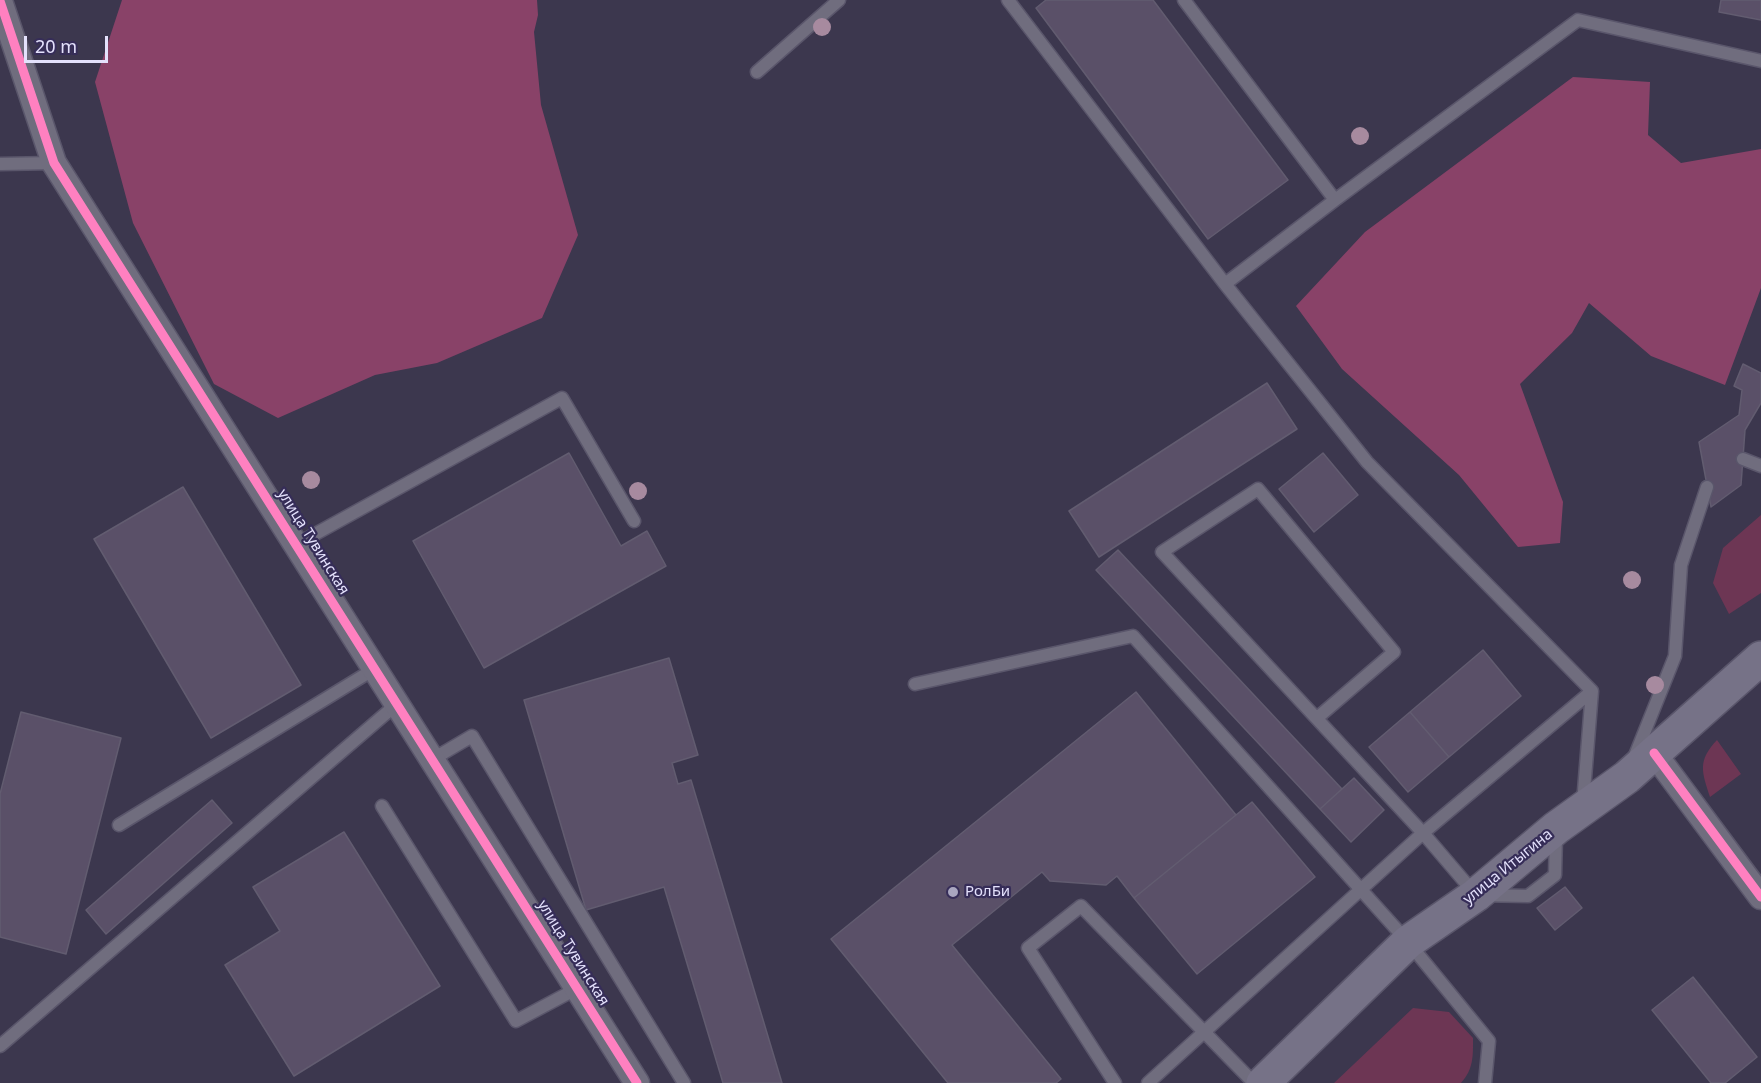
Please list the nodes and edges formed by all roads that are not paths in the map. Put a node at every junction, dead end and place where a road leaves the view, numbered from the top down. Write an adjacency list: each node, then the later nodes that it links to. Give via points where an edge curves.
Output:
1 (839, 0): 6 (lane)
2 (1008, 0): 10 (lane)
3 (1184, 0): 9 (lane)
4 (0, 1): 7 (street, улица Тувинская)
5 (1761, 61): 9 (lane, via 1578,20)
6 (757, 72)
7 (54, 163): 8 (lane); 15 (street, улица Тувинская)
8 (0, 164)
9 (1335, 200): 10 (lane)
10 (1225, 284): 19 (lane, via 1367,462)
11 (1743, 459): 12 (lane)
12 (1761, 466)
13 (1707, 487): 24 (lane, via 1680,565 1675,656)
14 (634, 521): 15 (lane, via 562,398)
15 (297, 544): 17 (street, улица Тувинская)
16 (1761, 658): 22 (main road, улица Итыгина)
17 (375, 668): 20 (street, улица Тувинская); 27 (lane)
18 (915, 684): 29 (lane, via 1133,636)
19 (1592, 691): 26 (lane); 28 (lane)
20 (398, 703): 23 (street, улица Тувинская); 35 (lane)
21 (1317, 718): 21 (lane, via 1162,552 1258,489 1394,652); 28 (lane)
22 (1654, 753): 24 (main road, улица Итыгина); 31 (street)
23 (433, 759): 33 (street, улица Тувинская); 37 (lane, via 472,736)
24 (1627, 777): 26 (main road, улица Итыгина)
25 (382, 806): 33 (lane, via 516,1021)
26 (1583, 810): 30 (main road, улица Итыгина)
27 (119, 825)
28 (1423, 833): 29 (lane); 30 (lane)
29 (1361, 889): 32 (lane); 34 (lane)
30 (1476, 894): 32 (main road, улица Итыгина)
31 (1761, 897)
32 (1408, 942): 41 (main road, улица Итыгина); 42 (lane, via 1489,1041)
33 (578, 988): 36 (street, улица Тувинская)
34 (1205, 1033): 38 (lane, via 1081,906 1028,948); 39 (lane); 40 (lane)
35 (0, 1046)
36 (637, 1083)
37 (684, 1083)
38 (1115, 1083)
39 (1148, 1083)
40 (1254, 1083)
41 (1263, 1083)
42 (1485, 1083)

